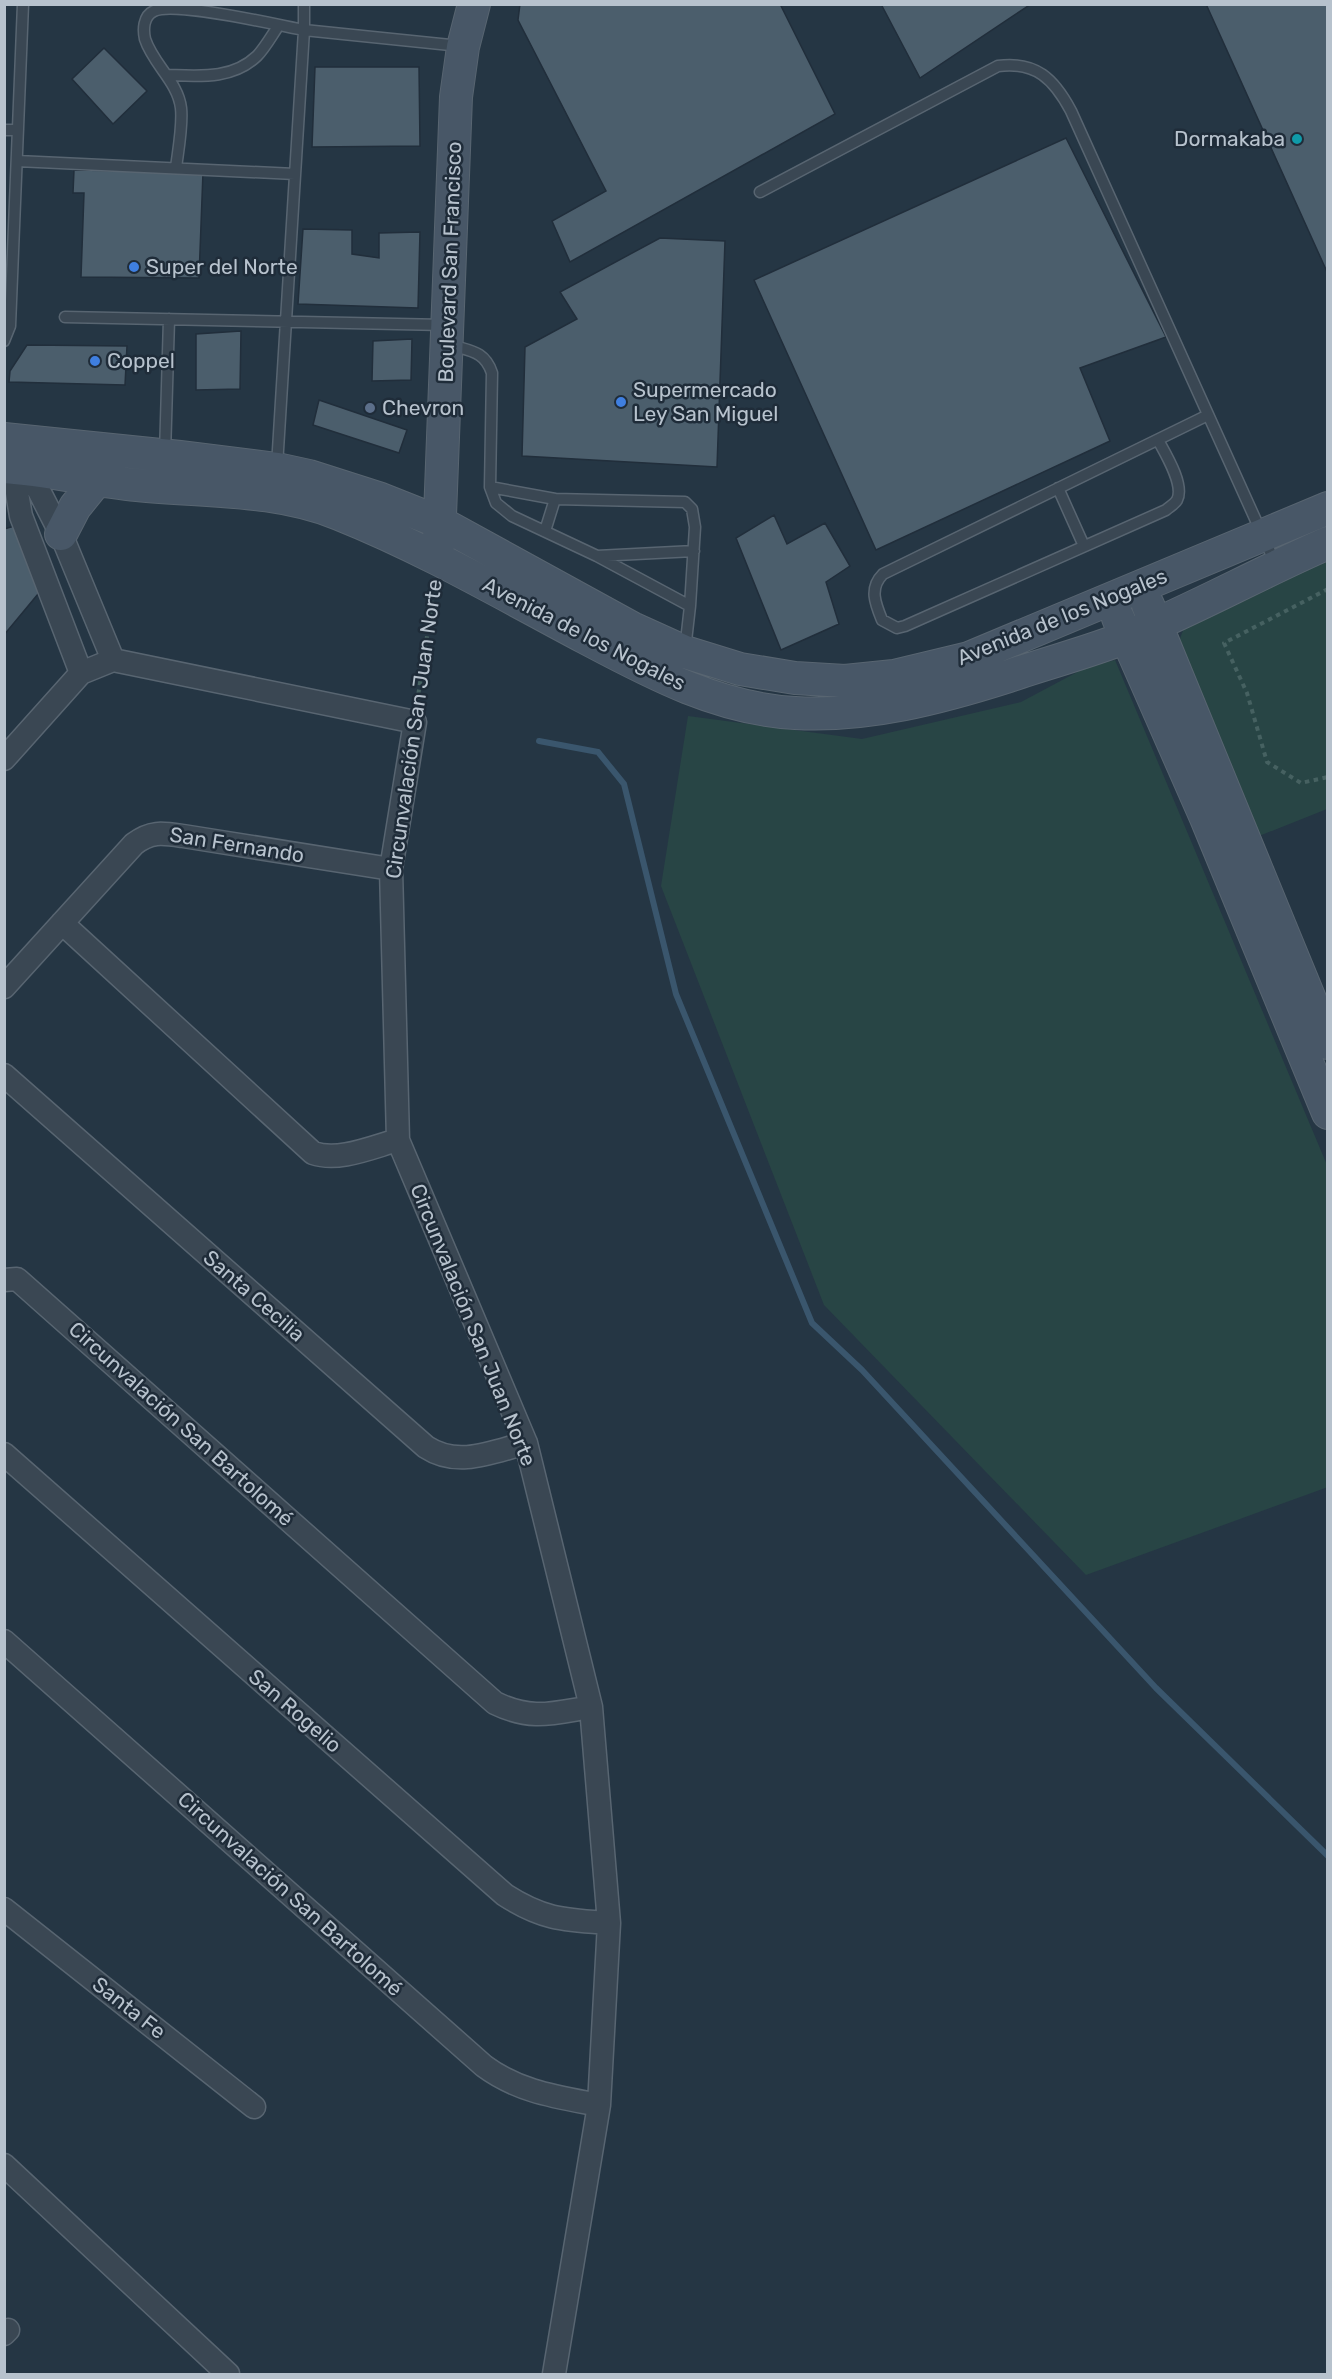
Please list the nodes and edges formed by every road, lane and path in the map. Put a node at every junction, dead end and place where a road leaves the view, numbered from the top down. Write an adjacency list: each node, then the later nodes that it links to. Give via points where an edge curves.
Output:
1 (23, 4): 9 (lane)
2 (304, 4): 5 (lane)
3 (474, 4): 6 (main road, Boulevard San Francisco)
4 (279, 25): 5 (lane); 7 (lane, via 257,56 238,69 212,76); 7 (lane, via 176,9 153,11 148,15 144,33 152,54)
5 (304, 30): 6 (lane); 12 (lane)
6 (463, 47): 17 (main road, Boulevard San Francisco, via 456,97)
7 (167, 75): 11 (lane, via 182,108)
8 (4, 130): 9 (lane)
9 (18, 130): 10 (lane)
10 (17, 161): 11 (lane); 18 (lane, via 10,326)
11 (176, 168): 12 (lane)
12 (295, 174): 16 (lane)
13 (760, 192): 19 (lane, via 998,66 1017,64 1034,69 1063,96 1071,111)
14 (65, 316): 15 (lane)
15 (169, 319): 16 (lane); 24 (lane)
16 (286, 321): 17 (lane); 26 (lane)
17 (448, 335): 27 (lane, via 480,354 490,366); 31 (main road, Boulevard San Francisco)
18 (4, 341)
19 (1208, 415): 21 (lane); 34 (lane)
20 (4, 439): 22 (main road, Avenida de los Nogales)
21 (1158, 440): 28 (lane); 36 (lane, via 1180,491 1176,501 1166,510)
22 (58, 445): 23 (main road, via 29,460); 24 (main road, Avenida de los Nogales)
23 (10, 464): 25 (main road, Avenida de los Nogales); 33 (street, via 35,483); 49 (street, via 21,516)
24 (164, 472): 25 (main road, Avenida de los Nogales); 26 (main road, Avenida de los Nogales)
25 (96, 481): 33 (main road, via 75,507)
26 (276, 483): 31 (main road, Avenida de los Nogales, via 309,476); 39 (main road, Avenida de los Nogales)
27 (490, 488): 29 (lane); 32 (lane, via 496,502 512,516)
28 (1058, 488): 36 (lane); 36 (lane, via 883,574 874,592 882,620 897,628 905,626)
29 (555, 499): 32 (lane); 37 (lane, via 684,502 694,517)
30 (1328, 508): 34 (main road, Avenida de los Nogales)
31 (439, 522): 39 (main road, Boulevard San Francisco); 48 (main road, Avenida de los Nogales, via 632,628)
32 (545, 531): 38 (lane)
33 (61, 534): 47 (street)
34 (1263, 536): 40 (lane); 41 (main road, Avenida de los Nogales)
35 (1328, 543): 40 (main road, Avenida de los Nogales)
36 (1084, 546)
37 (693, 551): 38 (lane); 44 (lane)
38 (597, 556): 44 (lane)
39 (438, 558): 48 (main road, Avenida de los Nogales, via 633,664); 50 (path, Circunvalación San Juan Norte)
40 (1276, 566): 45 (main road, Avenida de los Nogales)
41 (1139, 585): 43 (main road, Avenida de los Nogales); 45 (main road)
42 (1328, 589): 52 (path, via 1224,643 1247,693 1267,762 1301,783)
43 (1109, 598): 46 (main road); 48 (main road, Avenida de los Nogales, via 969,658 894,676 845,681 740,669)
44 (690, 606): 48 (lane)
45 (1157, 624): 46 (main road, Avenida de los Nogales); 53 (main road)
46 (1126, 637): 48 (main road, Avenida de los Nogales, via 924,701 842,713 792,713 703,694); 53 (main road)
47 (113, 660): 49 (street); 50 (street)
48 (685, 669)
49 (81, 673): 51 (street)
50 (414, 722): 54 (street, Circunvalación San Juan Norte)
51 (4, 759)
52 (1328, 777)
53 (1219, 812): 57 (main road); 59 (main road)
54 (391, 870): 55 (street, San Fernando, via 162,833 146,835); 60 (street, Circunvalación San Juan Norte)
55 (62, 923): 56 (street, San Fernando); 60 (street, via 313,1153 325,1157 340,1155)
56 (4, 987)
57 (1328, 1043)
58 (4, 1075): 62 (street, Santa Cecilia, via 426,1447 436,1454 461,1459)
59 (1328, 1113)
60 (398, 1140): 62 (street, Circunvalación San Juan Norte)
61 (4, 1280): 65 (street, Circunvalación San Bartolomé, via 17,1280 495,1703 521,1714 541,1715)
62 (526, 1443): 65 (street, Circunvalación San Juan Norte)
63 (4, 1454): 67 (street, San Rogelio, via 505,1895 548,1917)
64 (4, 1641): 68 (street, Circunvalación San Bartolomé, via 491,2071 526,2090)
65 (591, 1707): 67 (street, Circunvalación San Juan Norte)
66 (4, 1909): 69 (street, Santa Fe)
67 (609, 1923): 68 (street, Circunvalación San Juan Norte)
68 (599, 2105): 72 (street, Circunvalación San Juan Norte)
69 (254, 2107)
70 (4, 2165): 71 (street)
71 (228, 2374)
72 (554, 2374)

